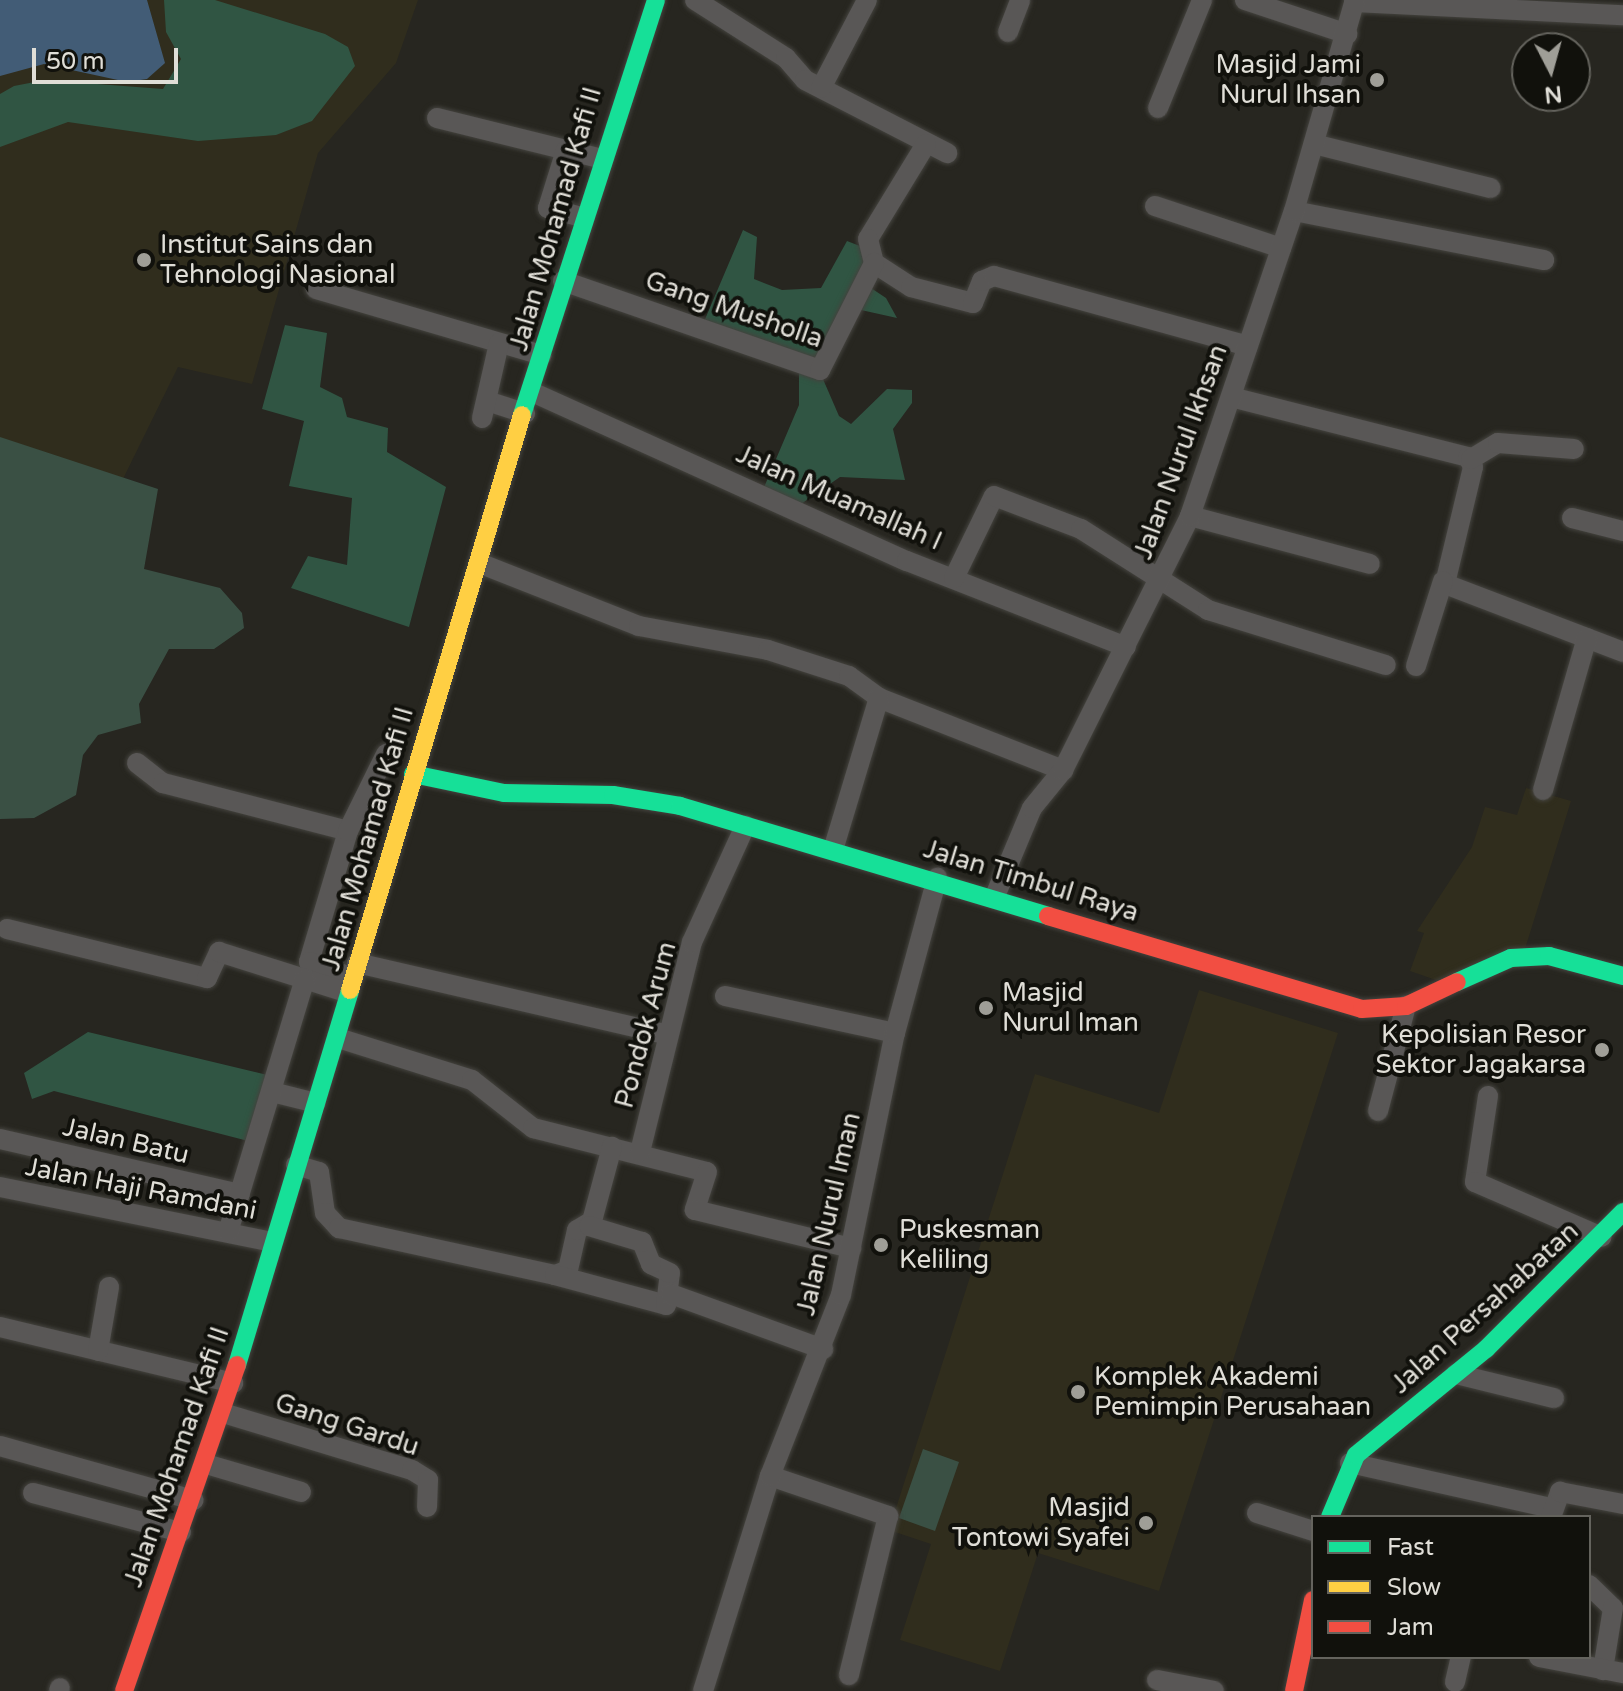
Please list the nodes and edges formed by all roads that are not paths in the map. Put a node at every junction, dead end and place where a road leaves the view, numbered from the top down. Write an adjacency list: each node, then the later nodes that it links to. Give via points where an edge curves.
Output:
1 (656, 0): 17 (street, Jalan Mohamad Kafi II)
2 (695, 0): 11 (street)
3 (867, 0): 11 (street)
4 (1020, 0): 9 (street)
5 (1202, 0): 12 (street)
6 (1245, 0): 10 (street)
7 (1354, 1): 8 (street); 10 (street, Jalan Nurul Ikhsan)
8 (1623, 15)
9 (1008, 32)
10 (1347, 34): 15 (street, Jalan Nurul Ikhsan)
11 (821, 88): 14 (street)
12 (1158, 108)
13 (437, 118): 17 (street)
14 (926, 144): 16 (street); 24 (street, via 868,239)
15 (1314, 144): 18 (street); 20 (street, Jalan Nurul Ikhsan)
16 (947, 153)
17 (582, 158): 21 (street, Jalan Mohamad Kafi II); 21 (street, via 548,208)
18 (1491, 188)
19 (1155, 206): 22 (street)
20 (1294, 211): 22 (street, Jalan Nurul Ikhsan); 23 (street)
21 (571, 213): 25 (street, Jalan Mohamad Kafi II)
22 (1281, 248): 28 (street, Jalan Nurul Ikhsan)
23 (1544, 260)
24 (874, 263): 25 (street, Gang Musholla, via 820,370); 28 (street, via 911,287 974,309 982,281 994,276)
25 (563, 281): 29 (street, Jalan Mohamad Kafi II)
26 (316, 289): 27 (street)
27 (503, 344): 29 (street); 32 (street, via 487,407)
28 (1248, 346): 31 (street, Jalan Nurul Ikhsan)
29 (538, 354): 30 (street, Jalan Mohamad Kafi II)
30 (532, 392): 32 (street, Jalan Mohamad Kafi II); 40 (street, Jalan Muamallah I)
31 (1231, 397): 34 (street); 35 (street, Jalan Nurul Ikhsan)
32 (520, 411): 38 (street, Jalan Mohamad Kafi II)
33 (1574, 449): 34 (street, via 1498,443)
34 (1471, 459): 41 (street)
35 (1190, 516): 39 (street); 42 (street, Jalan Nurul Ikhsan)
36 (1572, 518): 37 (street)
37 (1623, 531)
38 (479, 563): 48 (street, via 639,626 768,650 849,676); 52 (street, Jalan Mohamad Kafi II)
39 (1370, 564)
40 (954, 578): 42 (street, via 994,496 1081,529); 44 (street, Jalan Muamallah I)
41 (1443, 581): 43 (street); 47 (street)
42 (1159, 585): 44 (street, Jalan Nurul Ikhsan); 46 (street, via 1208,610)
43 (1587, 638): 45 (street); 53 (street)
44 (1126, 647): 51 (street, Jalan Nurul Ikhsan)
45 (1623, 652)
46 (1386, 665)
47 (1416, 666)
48 (879, 698): 51 (street); 56 (street)
49 (386, 754): 55 (street)
50 (137, 763): 55 (street, via 163,783)
51 (1063, 770): 58 (street, Jalan Nurul Ikhsan, via 1032,808)
52 (413, 774): 54 (street, Jalan Timbul Raya, via 504,793 613,795); 61 (street, Jalan Mohamad Kafi II)
53 (1543, 790)
54 (745, 826): 56 (street, Jalan Timbul Raya); 66 (street, Pondok Arum, via 692,942)
55 (348, 831): 60 (street)
56 (833, 850): 57 (street, Jalan Timbul Raya)
57 (937, 878): 58 (street, Jalan Timbul Raya); 65 (street, Jalan Nurul Iman)
58 (995, 896): 64 (street, Jalan Timbul Raya, via 1269,985 1362,1009)
59 (7, 929): 60 (street, via 207,978 219,952)
60 (311, 976): 61 (street); 61 (street); 69 (street)
61 (349, 976): 66 (street); 67 (street, Jalan Mohamad Kafi II)
62 (1623, 976): 64 (street, Jalan Timbul Raya, via 1549,956 1511,958)
63 (725, 996): 65 (street)
64 (1406, 1006): 70 (street)
65 (895, 1033): 82 (street, Jalan Nurul Iman)
66 (668, 1035): 73 (street, Pondok Arum)
67 (338, 1038): 69 (street, Jalan Mohamad Kafi II); 72 (street, via 472,1080 533,1128)
68 (1488, 1096): 80 (street, via 1475,1182)
69 (293, 1097): 74 (street, Jalan Mohamad Kafi II); 76 (street)
70 (1378, 1111)
71 (0, 1139): 76 (street, Jalan Batu)
72 (612, 1147): 73 (street); 78 (street)
73 (640, 1152): 82 (street, via 707,1172 695,1210)
74 (296, 1165): 81 (street, Jalan Mohamad Kafi II); 83 (street, via 319,1172 326,1217 343,1230)
75 (0, 1187): 79 (street, Jalan Haji Ramdani)
76 (240, 1194): 79 (street)
77 (1623, 1212): 80 (street, Jalan Persahabatan)
78 (589, 1226): 83 (street, via 577,1230 568,1270); 85 (street, via 642,1242 651,1264 670,1273)
79 (238, 1234): 81 (street, Jalan Haji Ramdani)
80 (1602, 1237): 89 (street, Jalan Persahabatan)
81 (272, 1242): 90 (street, Jalan Mohamad Kafi II)
82 (851, 1248): 87 (street, Jalan Nurul Iman)
83 (555, 1275): 85 (street, via 651,1307 666,1305)
84 (109, 1287): 88 (street)
85 (671, 1294): 87 (street)
86 (0, 1327): 88 (street)
87 (823, 1349): 96 (street, Jalan Nurul Iman)
88 (98, 1351): 90 (street)
89 (1456, 1374): 91 (street); 94 (street, Jalan Persahabatan)
90 (227, 1381): 92 (street, Jalan Mohamad Kafi II)
91 (1554, 1398)
92 (223, 1413): 95 (street, Jalan Mohamad Kafi II); 101 (street, Gang Gardu, via 412,1470 428,1480)
93 (0, 1446): 99 (street)
94 (1350, 1463): 103 (street); 104 (street, Jalan Persahabatan)
95 (206, 1464): 97 (street); 99 (street, Jalan Mohamad Kafi II)
96 (770, 1476): 112 (street, via 888,1516); 115 (street, Jalan Nurul Iman)
97 (301, 1492)
98 (33, 1493): 105 (street)
99 (181, 1496): 105 (street, Jalan Mohamad Kafi II)
100 (1623, 1504): 103 (street, via 1560,1492)
101 (427, 1507)
102 (1257, 1513): 106 (street)
103 (1551, 1513)
104 (1331, 1515)
105 (168, 1528): 116 (street, Jalan Mohamad Kafi II)
106 (1311, 1530)
107 (1591, 1587): 111 (street, via 1613,1608)
108 (1311, 1610): 118 (street)
109 (1461, 1659): 114 (street)
110 (1550, 1659): 111 (street)
111 (1613, 1671)
112 (849, 1675)
113 (1157, 1680): 117 (street)
114 (1455, 1682)
115 (707, 1690)
116 (124, 1691)
117 (1214, 1691)
118 (1294, 1691)

